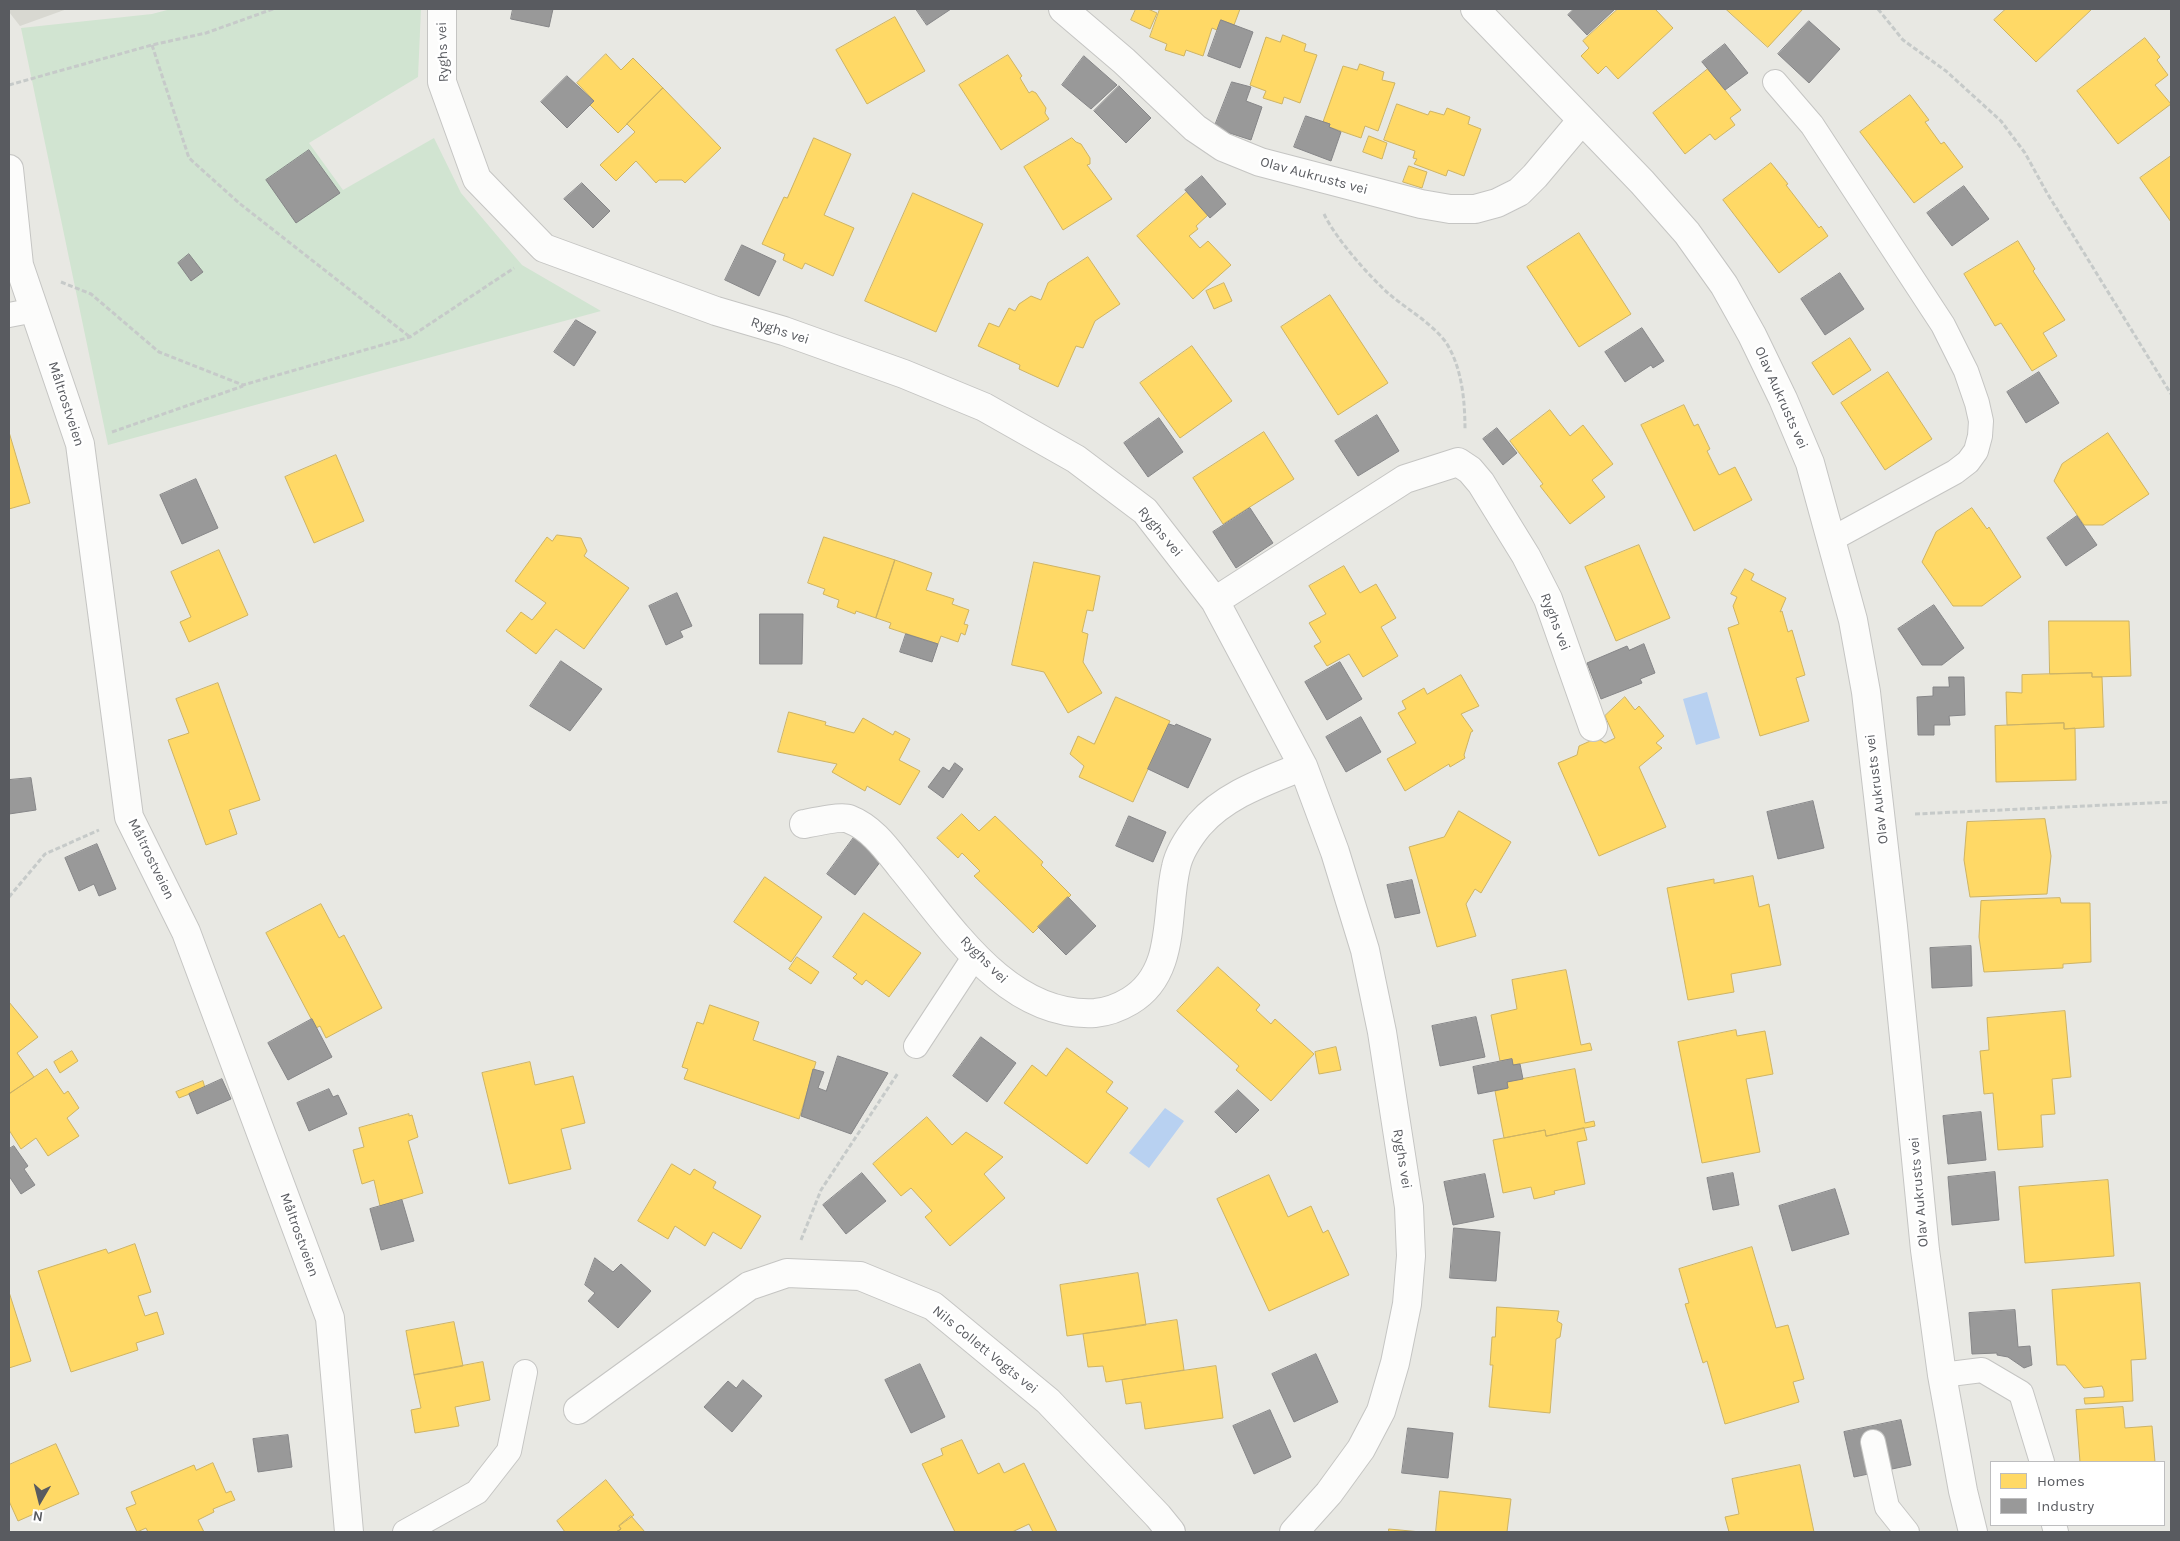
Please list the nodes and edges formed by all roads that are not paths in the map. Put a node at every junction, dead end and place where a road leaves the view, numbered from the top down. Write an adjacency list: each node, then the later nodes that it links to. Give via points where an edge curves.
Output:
1 (442, 9): 9 (street, Ryghs vei, via 442,82 477,179 544,248 716,311 904,374 984,407 1076,459 1145,511)
2 (1063, 9): 5 (street, Olav Aukrusts vei, via 1195,128 1223,147 1260,162 1421,204 1475,209 1519,192)
3 (1475, 9): 5 (street, Olav Aukrusts vei)
4 (1775, 82): 8 (lane, via 1812,125 1943,325 1966,371 1981,421 1976,451 1968,462)
5 (1582, 120): 8 (street, Olav Aukrusts vei, via 1688,233 1724,285 1783,399 1810,463)
6 (9, 169): 7 (street, Måltrostveien)
7 (22, 312): 20 (street, Måltrostveien, via 80,444 129,817 186,932 330,1318)
8 (1832, 539): 16 (street, Olav Aukrusts vei, via 1854,620 1866,692 1894,926 1925,1250)
9 (1215, 601): 10 (street, Ryghs vei, via 1405,479 1458,462 1481,482 1548,599); 11 (street, Ryghs vei)
10 (1593, 727)
11 (1303, 766): 13 (street, Ryghs vei, via 1249,788 1220,805 1199,825 1176,865 1165,951 1156,976 1142,994 1120,1007 1096,1013 1068,1011 1043,1004 1004,982); 23 (street, Ryghs vei, via 1335,852 1367,959 1382,1032 1409,1207 1410,1256 1407,1304 1395,1363 1380,1411 1361,1449 1335,1486)
12 (804, 824): 13 (street, Ryghs vei, via 848,818 874,833)
13 (975, 956): 14 (lane)
14 (916, 1046)
15 (526, 1372): 21 (lane, via 509,1451 476,1492)
16 (1942, 1375): 19 (lane, via 1982,1370 2021,1393); 25 (street, Olav Aukrusts vei)
17 (578, 1410): 22 (street, Nils Collett Vogts vei, via 749,1286 787,1273 860,1276 933,1306 1048,1401)
18 (1873, 1442): 24 (lane, via 1887,1507)
19 (2042, 1461)
20 (349, 1532)
21 (405, 1532)
22 (1171, 1532)
23 (1294, 1532)
24 (1907, 1532)
25 (1973, 1532)

